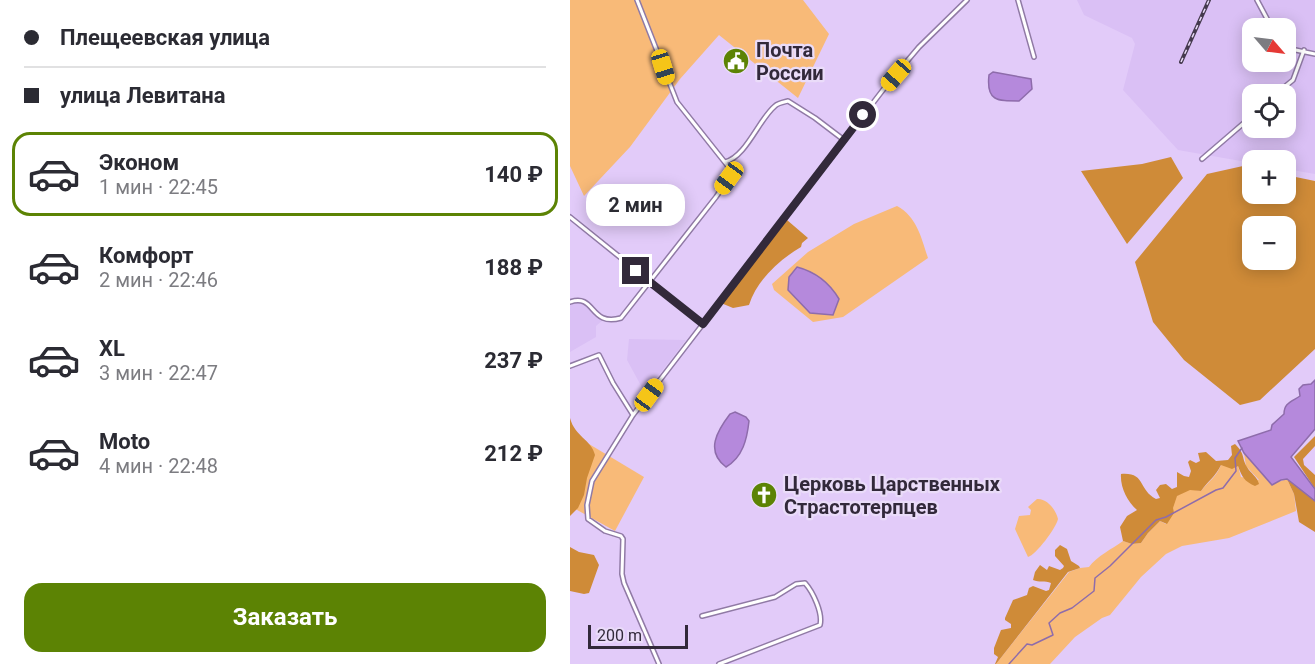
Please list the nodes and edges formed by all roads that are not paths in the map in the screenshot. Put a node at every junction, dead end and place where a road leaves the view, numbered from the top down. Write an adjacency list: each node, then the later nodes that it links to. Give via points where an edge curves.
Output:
1 (637, 0): 14 (street, via 676,102)
2 (967, 0): 12 (street, via 911,57)
3 (1018, 0): 9 (street)
4 (1257, 0): 5 (street)
5 (1267, 18)
6 (1296, 50): 7 (street)
7 (1304, 51): 8 (street); 10 (street)
8 (1315, 54)
9 (1034, 57)
10 (1288, 84)
11 (1242, 125): 13 (street)
12 (844, 140): 14 (street, via 788,101 775,105 740,151); 18 (street)
13 (1202, 159)
14 (725, 162): 16 (street, via 731,170 729,178)
15 (571, 218): 16 (street)
16 (649, 281): 17 (street, via 621,318 603,318 583,299); 18 (street)
17 (570, 302)
18 (703, 324): 20 (street)
19 (570, 366): 20 (street, via 599,355)
20 (633, 415): 22 (street, via 592,481 586,512 593,523 623,539 624,583)
21 (702, 616): 23 (street, via 775,597 805,583 821,617 820,625)
22 (659, 664)
23 (719, 664)

